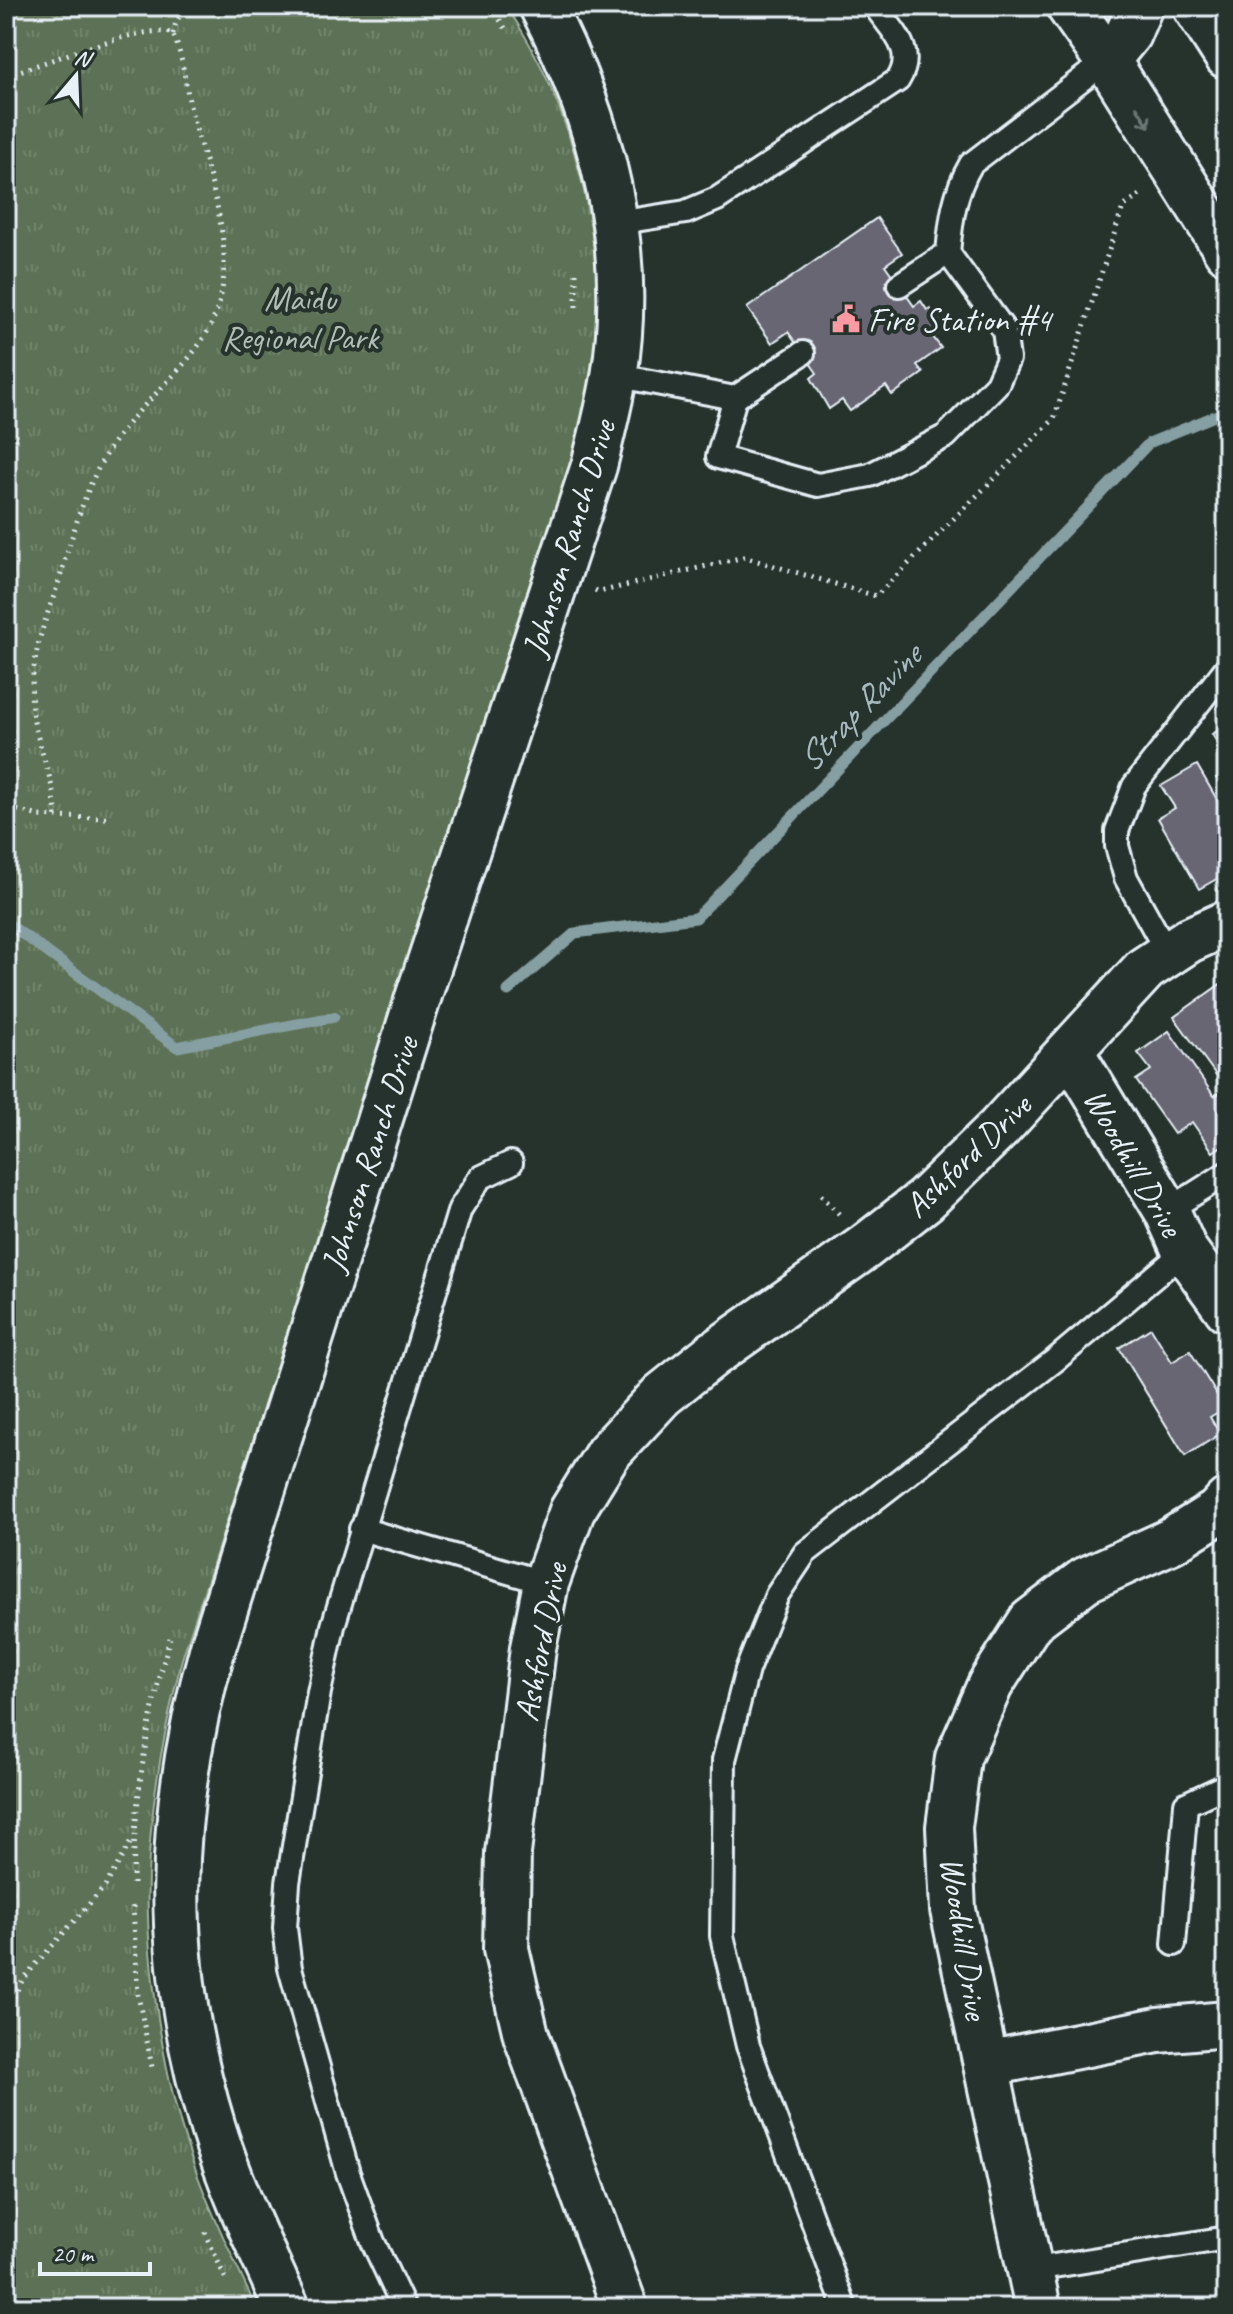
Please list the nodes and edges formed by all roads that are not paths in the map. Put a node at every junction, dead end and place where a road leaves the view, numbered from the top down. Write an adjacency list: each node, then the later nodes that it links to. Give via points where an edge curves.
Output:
1 (542, 6): 8 (street, Johnson Ranch Drive, via 584,94)
2 (875, 6): 8 (lane, via 905,50 906,67 898,80 717,199 686,212)
3 (1069, 6): 7 (street)
4 (1140, 6): 7 (street, via 1128,34)
5 (1195, 6): 6 (street)
6 (1227, 56)
7 (1107, 60): 9 (street, one-way to 9); 10 (lane, via 971,164 955,197)
8 (616, 223): 13 (street, Johnson Ranch Drive, via 619,321)
9 (1227, 251)
10 (948, 253): 11 (lane); 14 (lane, via 1004,330 1008,359 997,384 946,436 870,475 818,485 718,457)
11 (899, 285)
12 (803, 353): 14 (lane)
13 (614, 375): 14 (lane); 33 (street, Johnson Ranch Drive, via 594,466 419,995 213,1647 189,1740 175,1887 187,2019 218,2142)
14 (735, 398)
15 (1227, 667): 17 (lane, via 1134,786 1117,831 1126,878)
16 (1227, 923): 17 (street, Ashford Drive)
17 (1167, 952): 18 (street, Ashford Drive, via 1145,969)
18 (1071, 1052): 21 (street, Woodhill Drive); 26 (street, Ashford Drive, via 925,1200 662,1395 608,1453 572,1511)
19 (511, 1163): 25 (lane, via 480,1178 460,1209)
20 (1227, 1173): 21 (lane)
21 (1167, 1211): 22 (street, Woodhill Drive)
22 (1185, 1251): 23 (street, Woodhill Drive); 36 (lane, via 1054,1361 805,1553 777,1595 747,1670 724,1760 722,1936 748,2046)
23 (1227, 1309)
24 (1224, 1512): 30 (street, Woodhill Drive, via 1085,1580 1031,1621 990,1685 958,1758 949,1827 953,1910)
25 (361, 1529): 26 (lane); 34 (lane, via 319,1692 285,1928 290,1968 348,2173)
26 (546, 1583): 35 (street, Ashford Drive, via 508,1853 506,1949 526,2035)
27 (1227, 1785): 28 (lane, via 1186,1804)
28 (1174, 1944)
29 (1227, 2024): 30 (street, via 1158,2030)
30 (986, 2064): 32 (street, Woodhill Drive)
31 (1227, 2238): 32 (lane)
32 (1033, 2289)
33 (287, 2308)
34 (404, 2308)
35 (625, 2308)
36 (845, 2308)

